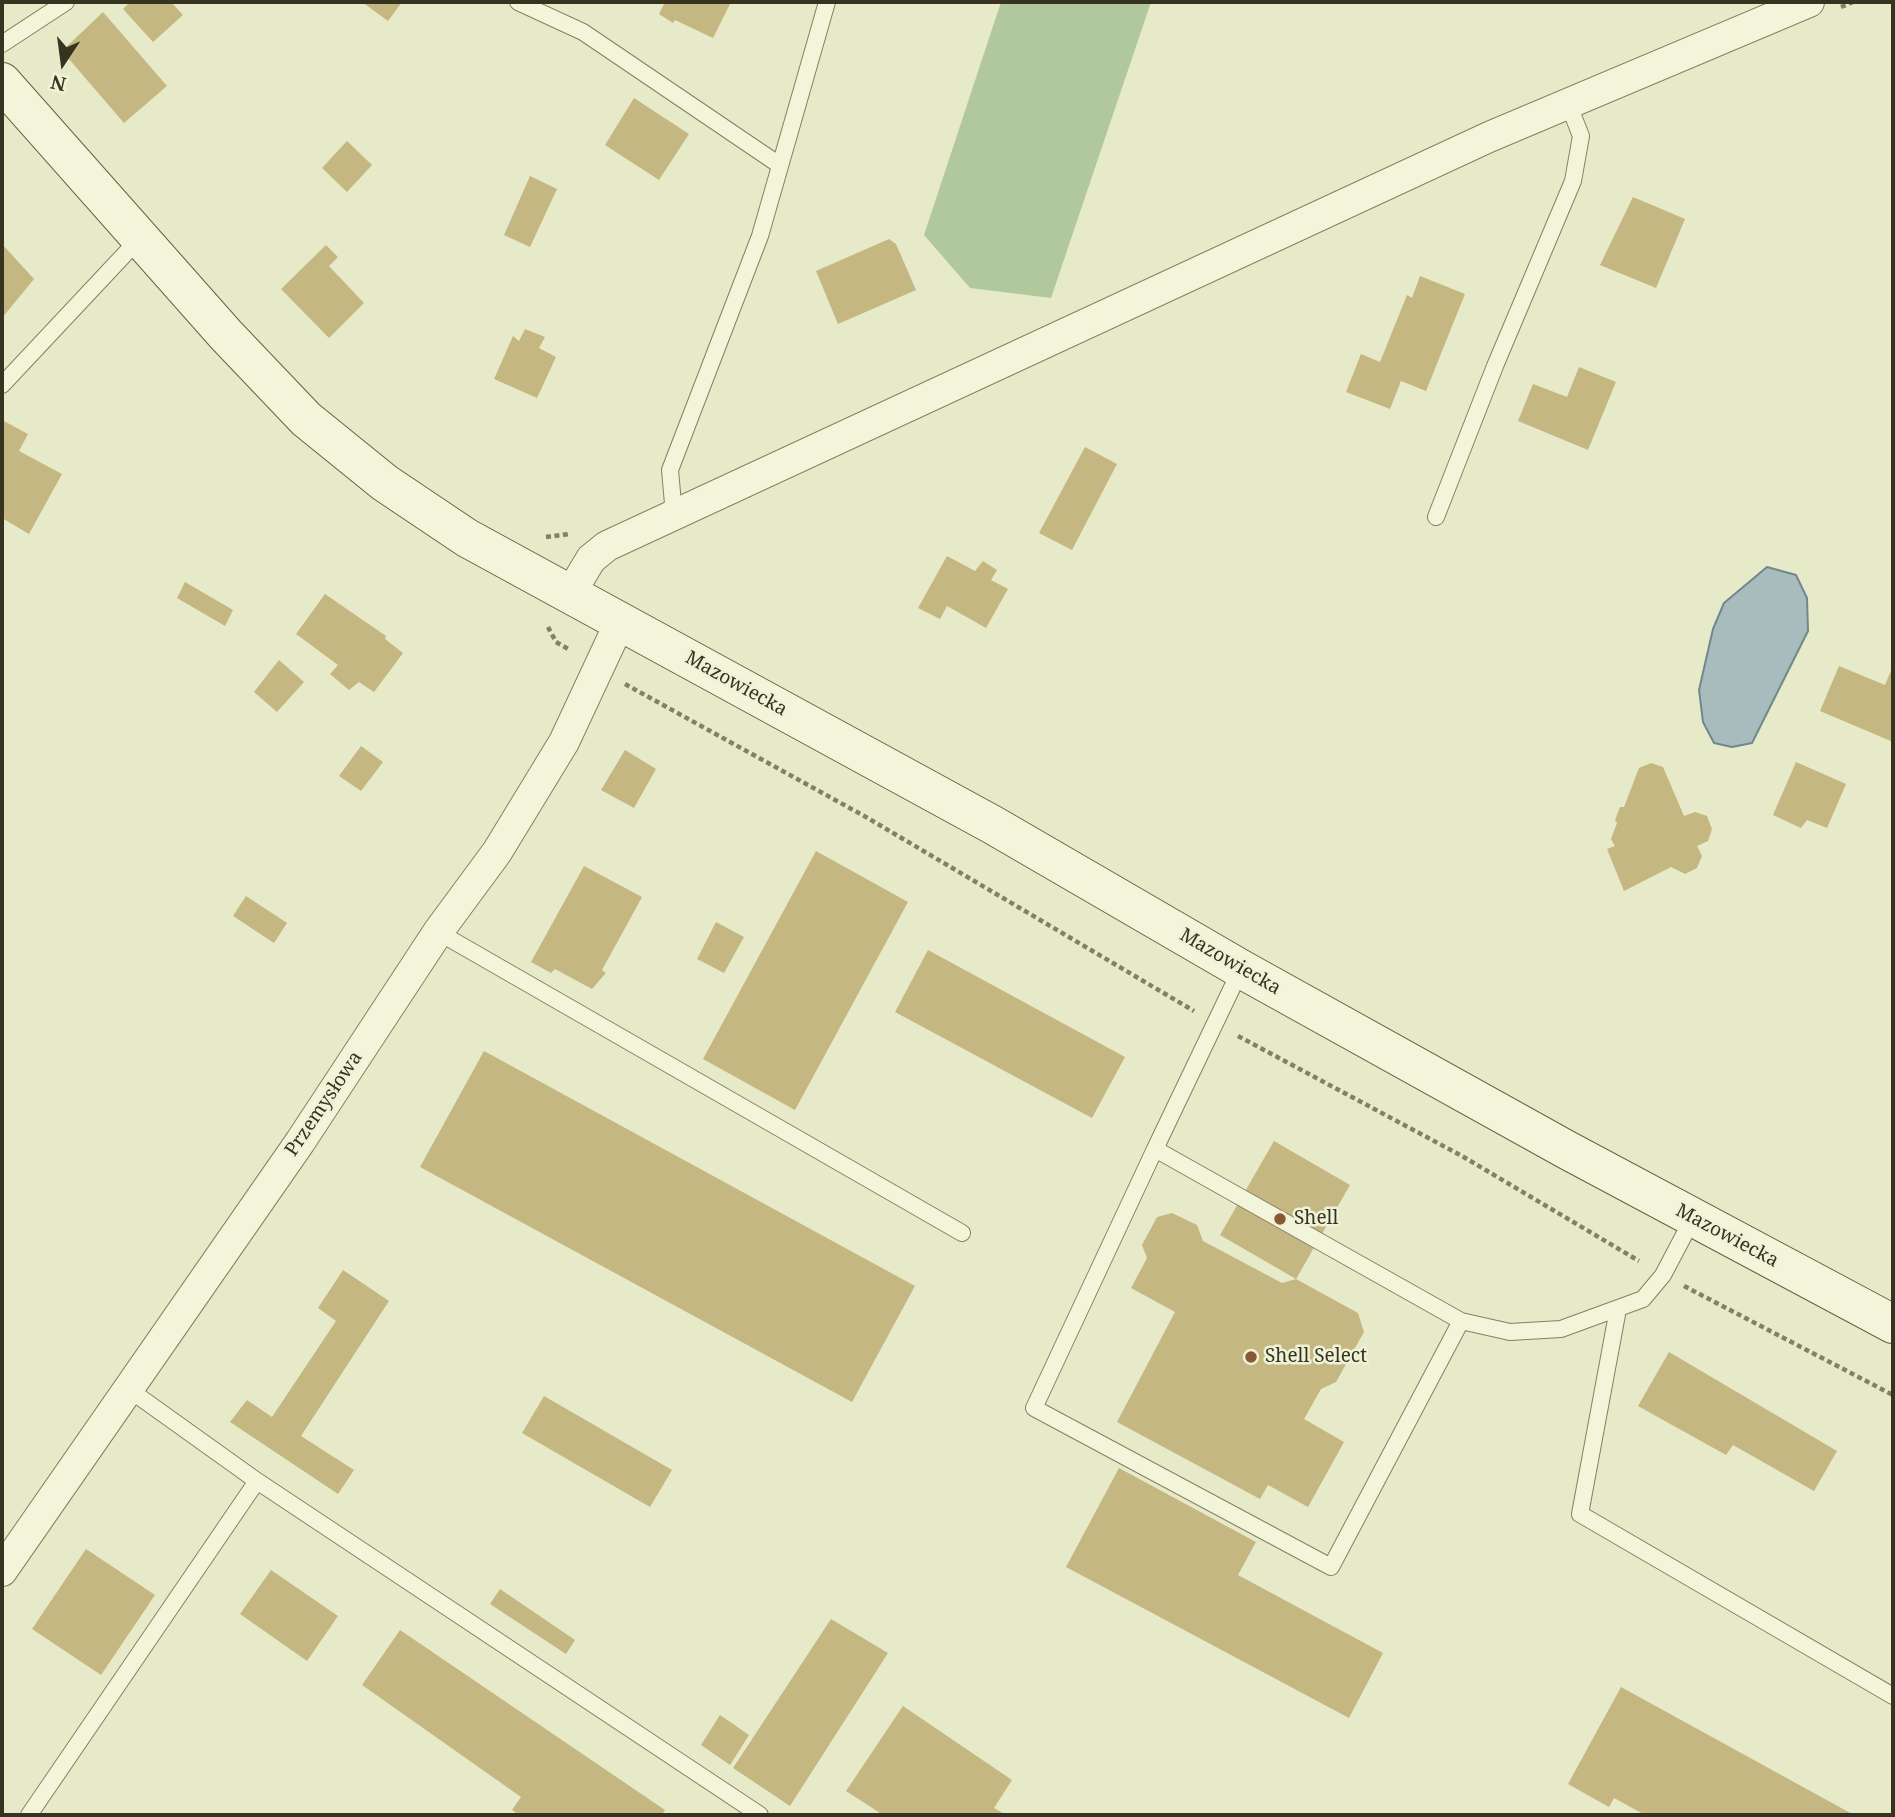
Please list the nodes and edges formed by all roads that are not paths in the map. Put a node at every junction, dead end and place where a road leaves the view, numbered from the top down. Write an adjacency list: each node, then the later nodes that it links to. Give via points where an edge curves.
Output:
1 (66, 2): 5 (lane)
2 (518, 2): 8 (lane, via 583,32)
3 (827, 2): 8 (lane)
4 (1809, 2): 7 (street)
5 (2, 44)
6 (2, 82): 9 (main road, Mazowiecka)
7 (1568, 103): 11 (street); 12 (lane, via 1581,136 1573,181)
8 (778, 164): 11 (lane, via 760,236 670,470)
9 (140, 238): 10 (lane); 13 (main road, Mazowiecka, via 272,385 345,453 467,538)
10 (2, 385)
11 (674, 516): 13 (street, via 607,546 591,559)
12 (1437, 517)
13 (570, 594): 14 (main road, Mazowiecka)
14 (620, 622): 15 (street, Przemysłowa, via 564,742 498,852); 16 (main road, Mazowiecka, via 993,825)
15 (438, 932): 19 (lane); 23 (street, Przemysłowa, via 300,1142)
16 (1241, 969): 17 (lane); 18 (main road, Mazowiecka)
17 (1155, 1149): 21 (lane); 21 (lane, via 1034,1408 1331,1567)
18 (1693, 1218): 20 (lane, via 1663,1275 1643,1299); 22 (main road, Mazowiecka)
19 (962, 1233)
20 (1618, 1309): 21 (lane, via 1561,1329 1510,1332); 26 (lane, via 1580,1514)
21 (1461, 1321)
22 (1893, 1324)
23 (127, 1388): 24 (lane); 25 (street, Przemysłowa)
24 (257, 1481): 27 (lane); 28 (lane)
25 (2, 1572)
26 (1893, 1696)
27 (743, 1810): 29 (lane)
28 (29, 1815)
29 (760, 1815)

